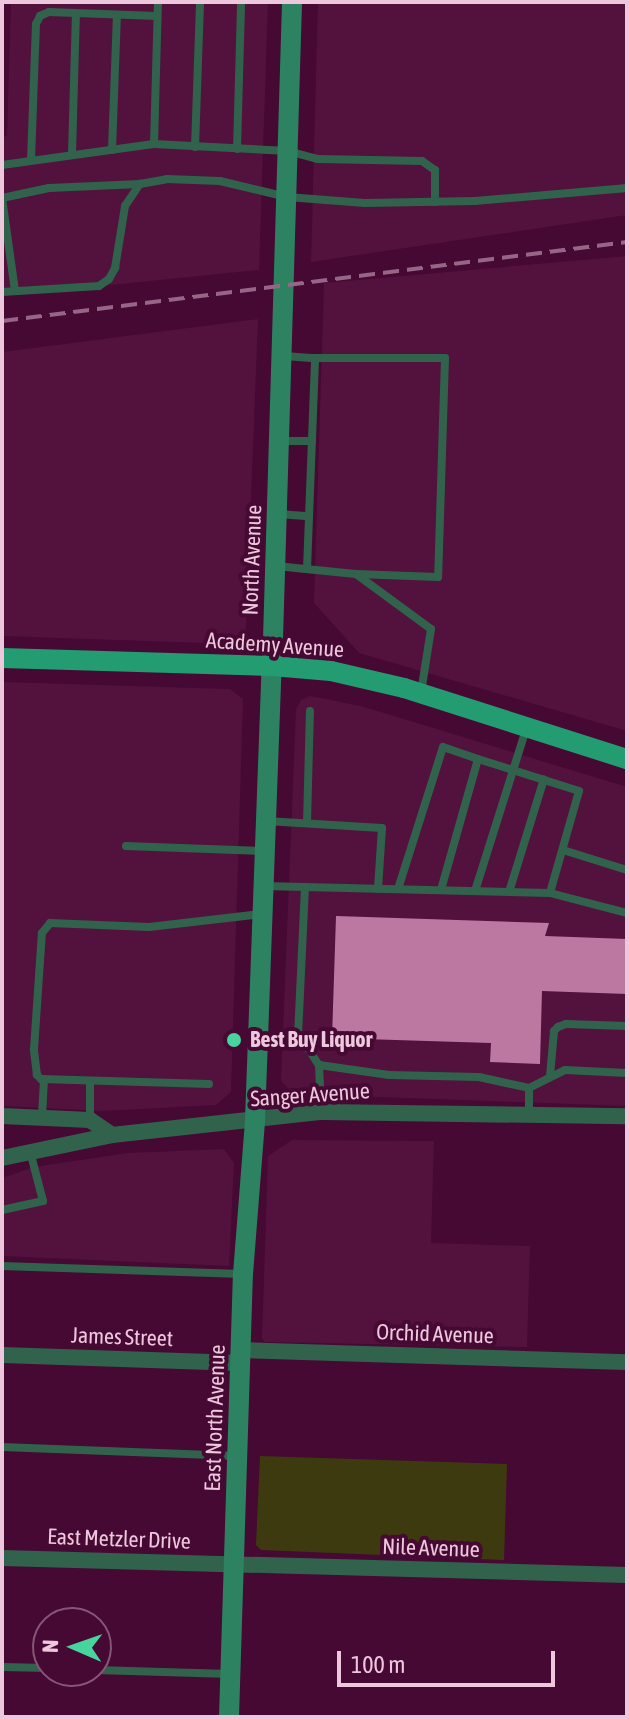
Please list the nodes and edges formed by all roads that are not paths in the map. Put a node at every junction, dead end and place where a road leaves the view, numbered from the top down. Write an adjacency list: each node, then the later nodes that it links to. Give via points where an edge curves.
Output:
1 (158, 2): 7 (lane)
2 (200, 2): 9 (lane)
3 (241, 2): 10 (lane)
4 (292, 2): 12 (street, North Avenue)
5 (76, 13): 6 (lane); 13 (lane); 14 (lane, via 49,12 36,24)
6 (117, 15): 7 (lane); 11 (lane)
7 (157, 16): 8 (lane)
8 (154, 144): 9 (lane); 11 (lane)
9 (195, 147): 10 (lane)
10 (237, 149): 12 (lane)
11 (112, 150): 13 (lane)
12 (288, 151): 18 (street, North Avenue); 20 (lane, via 318,159 430,163 435,170)
13 (72, 154): 14 (lane)
14 (31, 160): 15 (lane)
15 (2, 165)
16 (140, 184): 18 (lane, via 220,181); 19 (lane, via 49,188); 21 (lane, via 125,206 109,279 99,286)
17 (627, 188): 20 (lane)
18 (287, 197): 20 (lane); 23 (street, North Avenue)
19 (2, 198): 21 (lane)
20 (435, 202)
21 (15, 291): 22 (lane)
22 (2, 292)
23 (283, 356): 24 (lane); 25 (street, North Avenue)
24 (315, 358): 26 (lane); 31 (lane, via 445,358 438,577)
25 (280, 441): 26 (lane); 27 (street, North Avenue)
26 (312, 441): 28 (lane)
27 (277, 514): 28 (lane); 29 (street, North Avenue)
28 (309, 516): 30 (lane)
29 (275, 566): 30 (lane); 33 (street, North Avenue)
30 (307, 569): 31 (lane)
31 (356, 574): 34 (lane, via 431,629)
32 (2, 658): 33 (main road, Academy Avenue)
33 (272, 666): 34 (main road, Academy Avenue, via 331,671); 41 (street, North Avenue)
34 (420, 694): 36 (main road, Academy Avenue)
35 (310, 711): 42 (lane)
36 (526, 728): 38 (main road, Academy Avenue); 39 (lane)
37 (478, 759): 39 (lane); 50 (lane, via 443,747 439,752); 51 (lane)
38 (627, 759)
39 (513, 771): 40 (lane); 52 (lane)
40 (544, 779): 44 (lane, via 579,791); 53 (lane)
41 (265, 821): 42 (lane); 45 (street, North Avenue)
42 (307, 823): 49 (lane, via 382,828)
43 (126, 846): 45 (lane)
44 (563, 850): 46 (lane); 54 (lane)
45 (264, 851): 47 (street, North Avenue)
46 (627, 870)
47 (262, 886): 48 (lane); 56 (street, North Avenue)
48 (305, 887): 49 (lane); 58 (lane, via 298,1033)
49 (378, 889): 50 (lane)
50 (398, 889): 51 (lane)
51 (441, 890): 52 (lane)
52 (475, 891): 53 (lane)
53 (509, 892): 54 (lane)
54 (550, 893): 55 (lane)
55 (627, 913)
56 (261, 914): 61 (lane, via 161,927 50,923 39,949 34,1049 37,1075); 71 (street, North Avenue)
57 (627, 1026): 60 (lane, via 558,1027)
58 (319, 1065): 64 (lane, via 389,1075 479,1077); 65 (lane)
59 (627, 1073): 60 (lane, via 565,1070)
60 (550, 1076): 64 (lane)
61 (44, 1079): 62 (lane); 69 (lane)
62 (90, 1081): 63 (lane); 70 (lane)
63 (209, 1084)
64 (529, 1088): 66 (lane)
65 (322, 1112): 66 (street, Sanger Avenue); 71 (street, Sanger Avenue)
66 (529, 1113): 68 (street, Sanger Avenue)
67 (2, 1116): 69 (street)
68 (627, 1116)
69 (42, 1117): 70 (street)
70 (90, 1120): 72 (street)
71 (255, 1120): 72 (street, Sanger Avenue); 77 (street, East North Avenue)
72 (112, 1135): 73 (street, Sanger Avenue)
73 (30, 1151): 74 (street, Sanger Avenue); 75 (lane, via 43,1201)
74 (2, 1158)
75 (2, 1210)
76 (2, 1266): 77 (lane)
77 (243, 1274): 79 (street, East North Avenue)
78 (2, 1355): 79 (street, James Street)
79 (240, 1357): 80 (street, Orchid Avenue); 82 (street, East North Avenue)
80 (627, 1362)
81 (2, 1447): 82 (lane)
82 (238, 1456): 84 (street, East North Avenue)
83 (2, 1558): 84 (street, East Metzler Drive)
84 (235, 1564): 85 (street, Nile Avenue); 89 (street, East North Avenue)
85 (627, 1575)
86 (2, 1667): 87 (lane)
87 (32, 1668)
88 (112, 1670): 89 (lane)
89 (230, 1674): 90 (street, East North Avenue)
90 (229, 1717)

